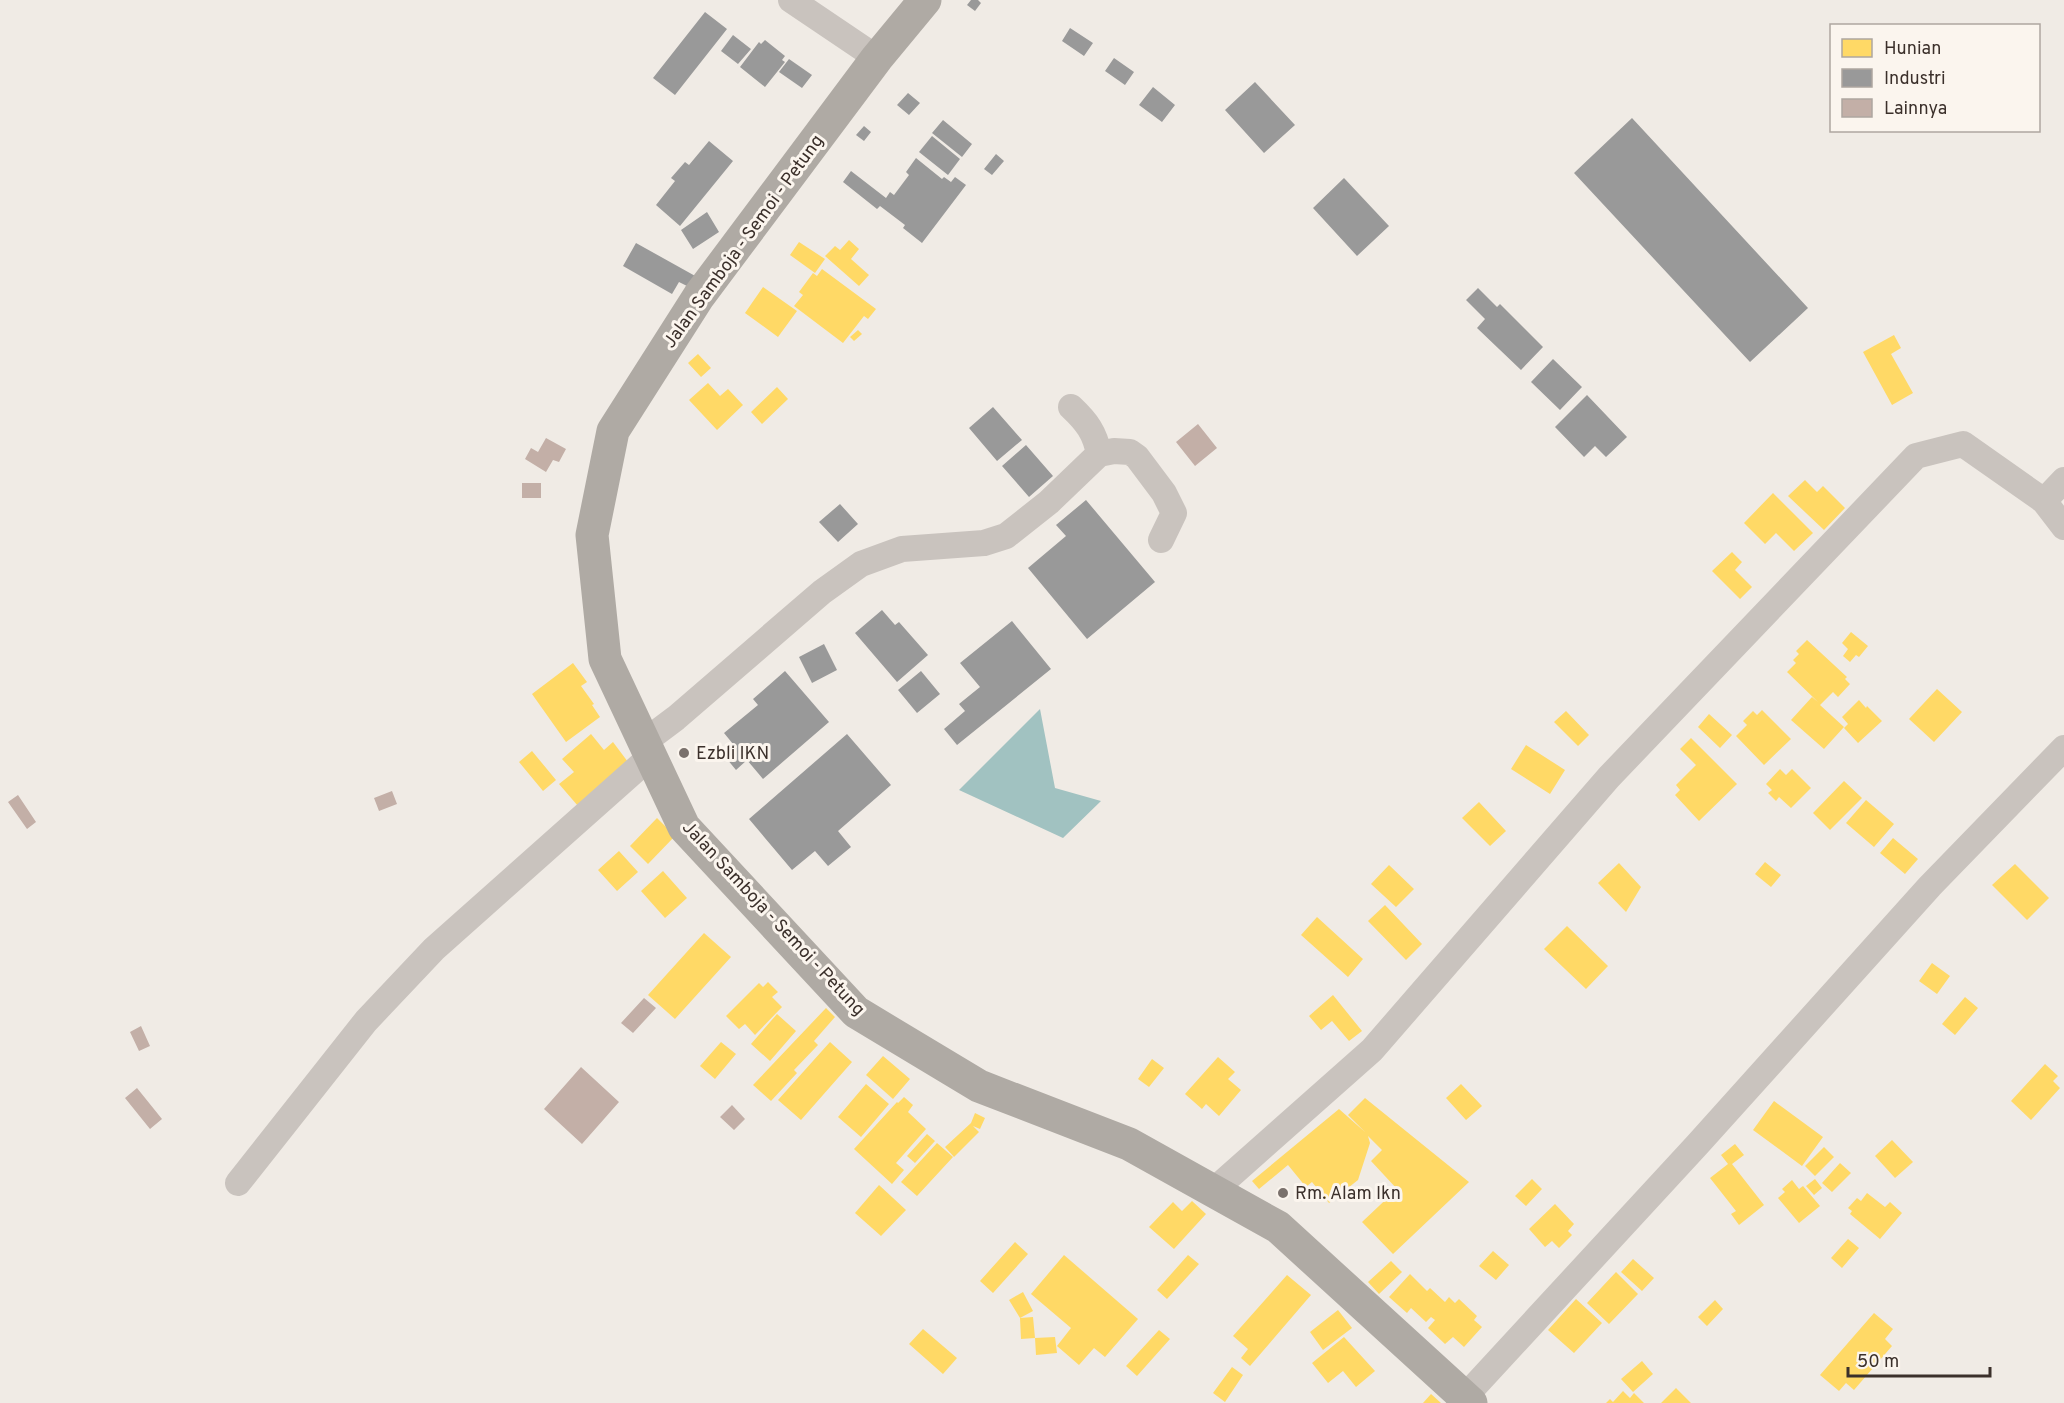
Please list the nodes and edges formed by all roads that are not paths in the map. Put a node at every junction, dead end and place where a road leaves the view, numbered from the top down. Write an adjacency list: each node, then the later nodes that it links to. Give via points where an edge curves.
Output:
1 (791, 0): 3 (street)
2 (925, 0): 3 (highway, Jalan Samboja - Semoi - Petung)
3 (877, 58): 11 (highway, Jalan Samboja - Semoi - Petung, via 699,296 614,431 592,535 605,659)
4 (1071, 407): 5 (street, via 1094,433)
5 (1099, 454): 9 (street, via 1130,452 1160,486 1174,513); 11 (street, via 1006,536 984,543 902,549 861,564 822,592 676,718)
6 (2064, 480): 7 (street)
7 (2044, 501): 8 (street); 13 (street, via 1963,444 1916,456 1609,777 1372,1050)
8 (2064, 527)
9 (1161, 540)
10 (2064, 748): 14 (street, via 1930,886)
11 (647, 749): 12 (street, via 434,949 366,1021); 13 (highway, Jalan Samboja - Semoi - Petung, via 684,827 856,1012 979,1086 1129,1144)
12 (238, 1183)
13 (1213, 1191): 14 (highway, Jalan Samboja - Semoi - Petung, via 1278,1227)
14 (1465, 1401)

